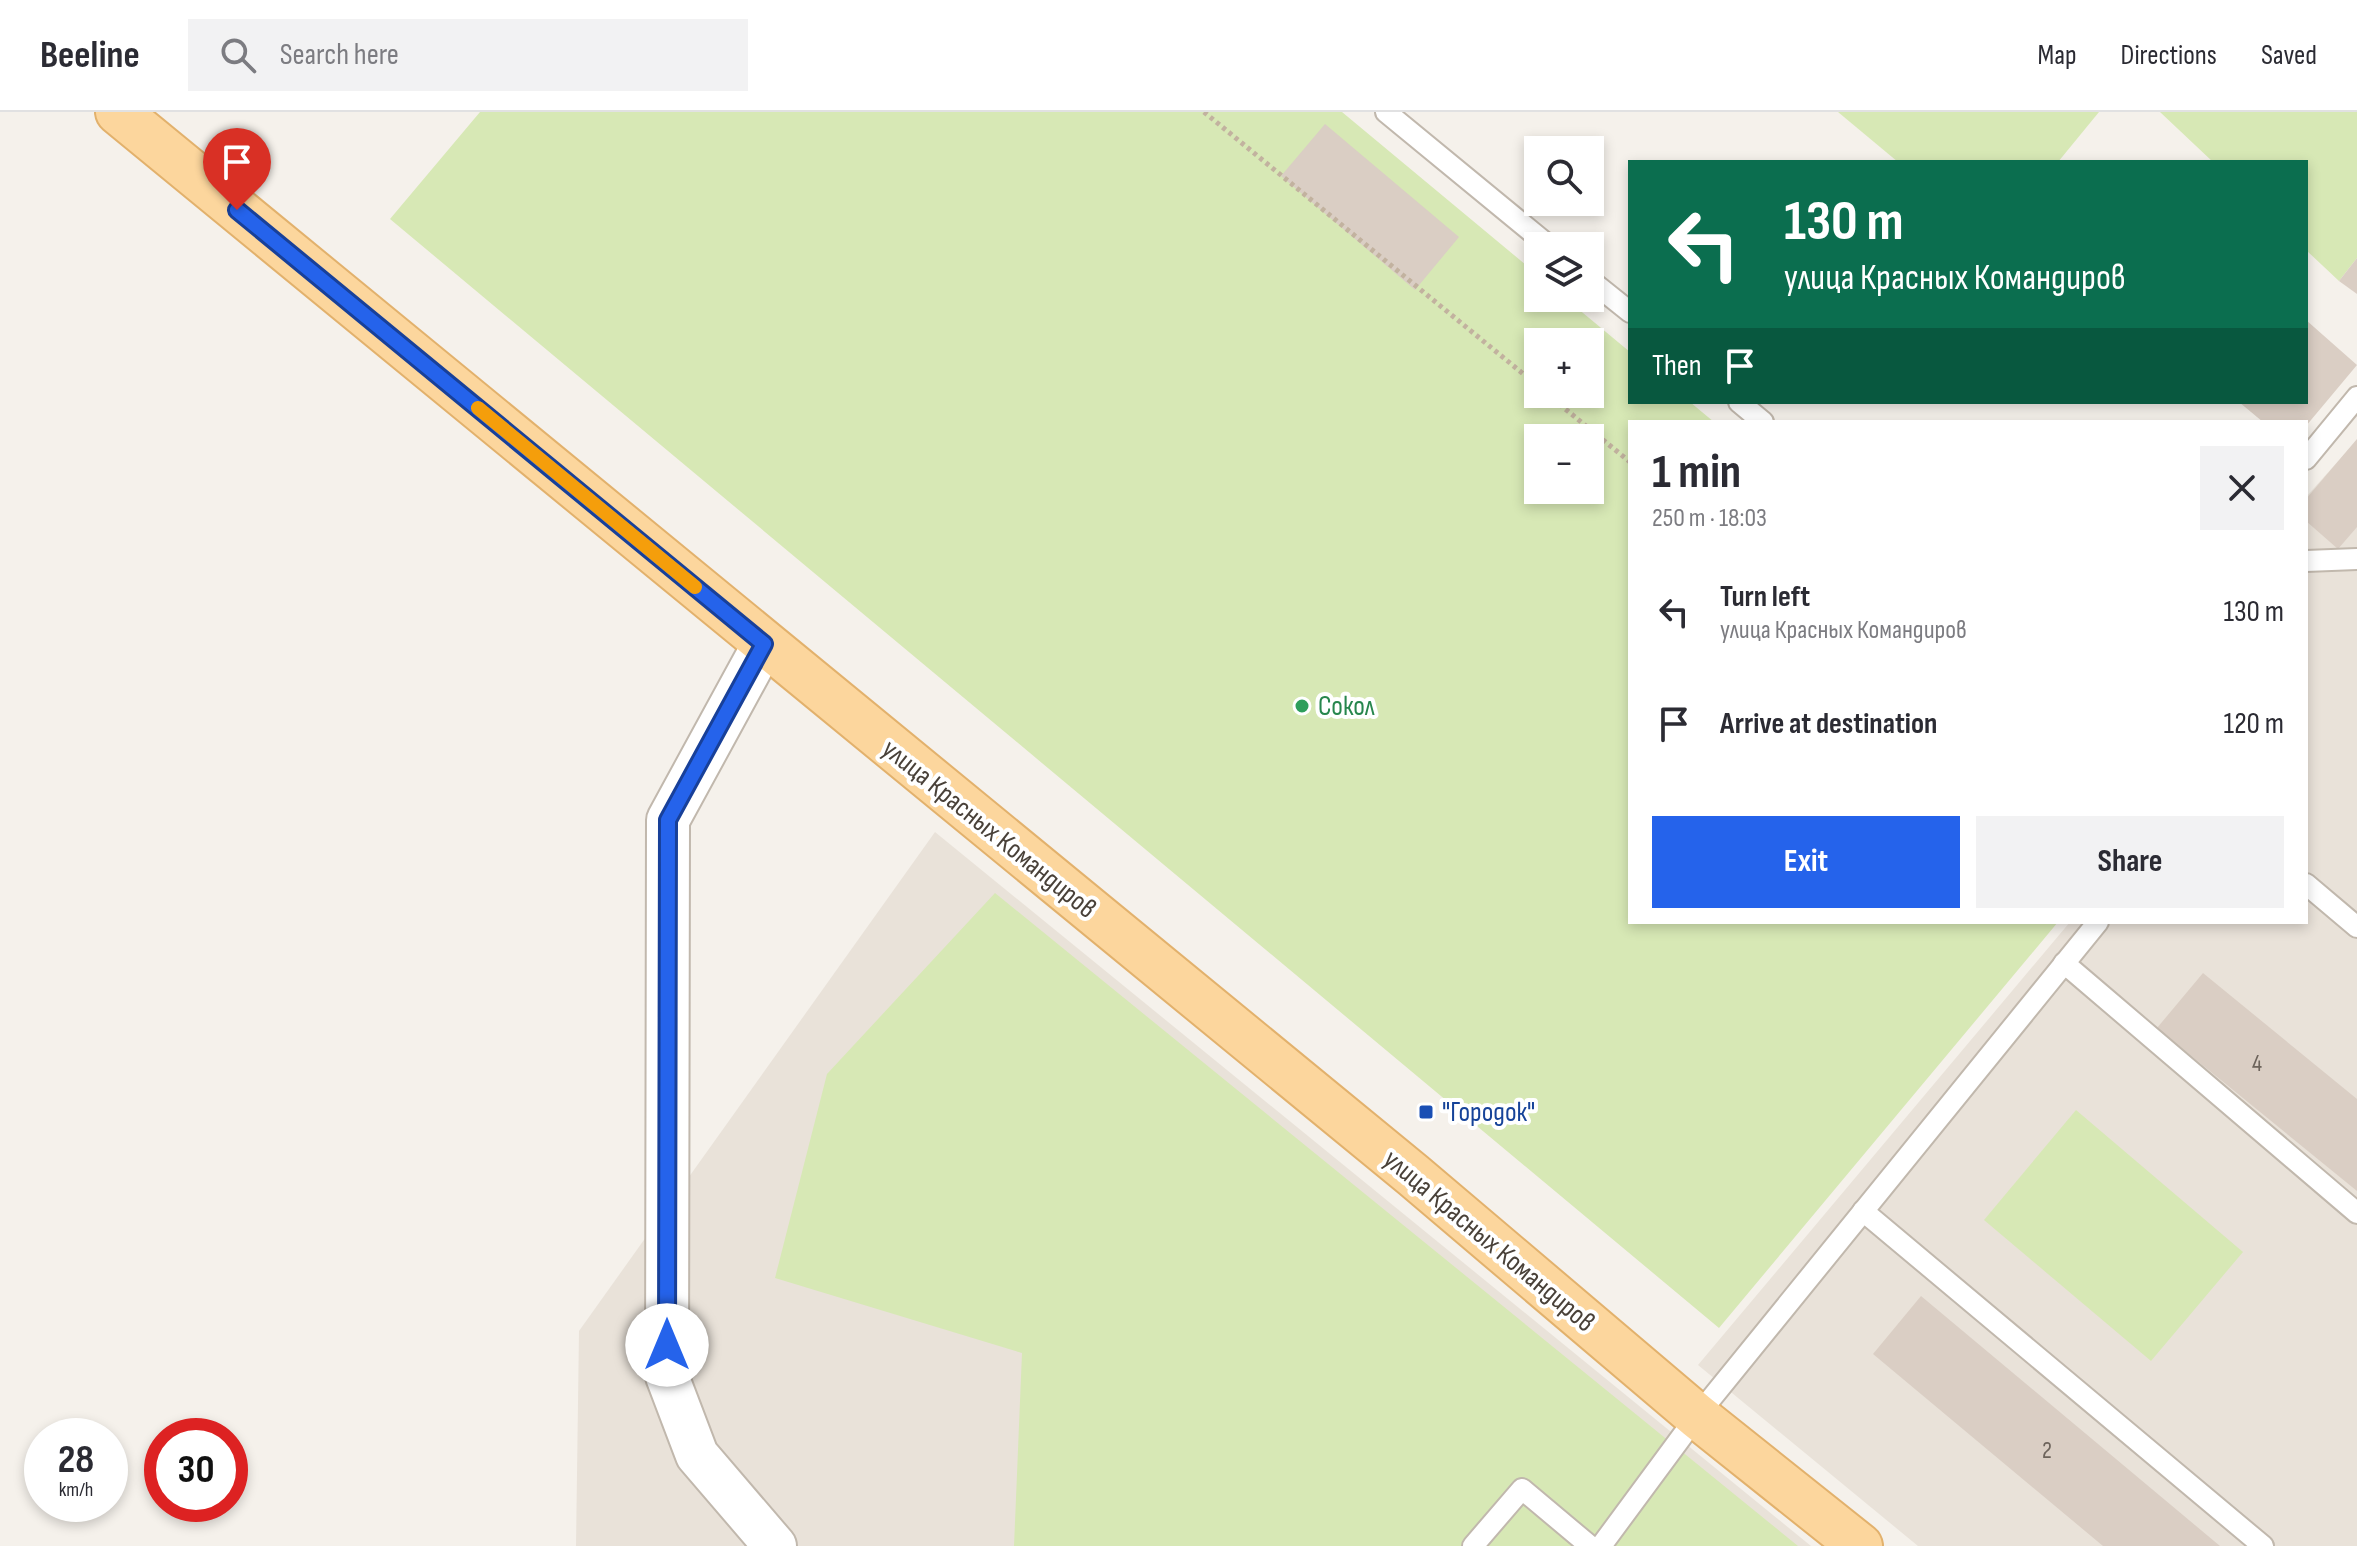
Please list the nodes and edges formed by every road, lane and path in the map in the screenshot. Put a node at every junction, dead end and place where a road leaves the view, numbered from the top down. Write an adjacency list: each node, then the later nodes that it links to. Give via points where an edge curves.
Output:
1 (118, 112): 16 (main road, улица Красных Командиров)
2 (1204, 112): 7 (path)
3 (1386, 112): 4 (lane)
4 (1532, 232)
5 (1604, 291): 6 (lane)
6 (1628, 310)
7 (1524, 375)
8 (2357, 397): 12 (lane)
9 (1741, 404): 11 (lane)
10 (1564, 408): 13 (path)
11 (1761, 420)
12 (2308, 457)
13 (1628, 460)
14 (2357, 559): 15 (lane)
15 (2308, 561)
16 (764, 644): 23 (main road, улица Красных Командиров, via 1413,1175); 24 (street, via 668,820 667,1376 697,1455)
17 (2308, 886): 19 (lane)
18 (2096, 924): 20 (lane)
19 (2357, 927)
20 (2064, 963): 21 (lane); 22 (lane)
21 (1863, 1211): 23 (lane); 29 (lane)
22 (2357, 1213)
23 (1697, 1416): 27 (lane); 28 (main road, улица Красных Командиров)
24 (775, 1546)
25 (1473, 1546): 26 (lane, via 1522,1489)
26 (1590, 1546)
27 (1601, 1546)
28 (1860, 1546)
29 (2263, 1546)

